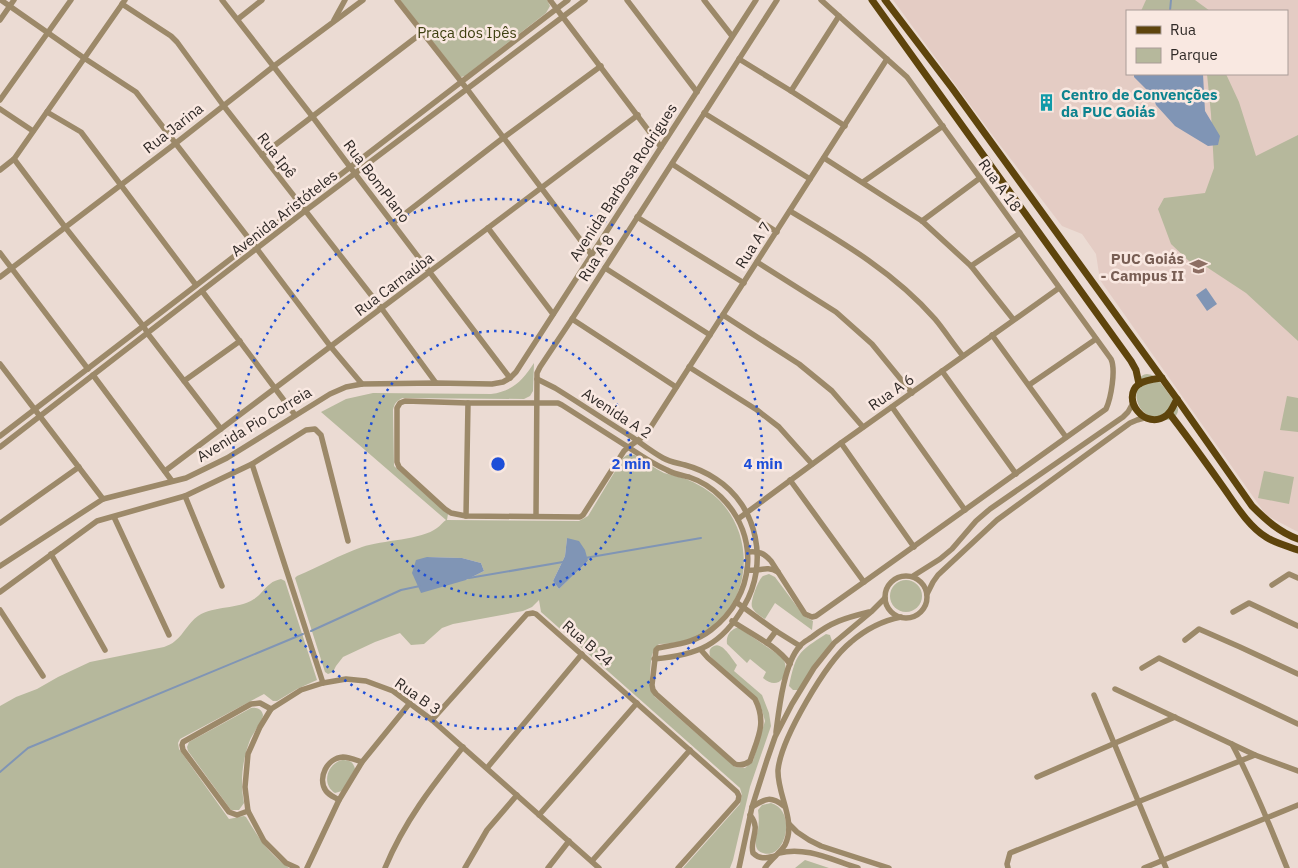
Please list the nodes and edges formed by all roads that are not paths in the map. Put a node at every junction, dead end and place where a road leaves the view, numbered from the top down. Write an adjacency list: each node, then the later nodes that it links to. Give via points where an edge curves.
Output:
1 (1, 0): 20 (street)
2 (14, 0): 20 (street)
3 (71, 0): 28 (street)
4 (222, 0): 24 (street, Rua BomPlano)
5 (262, 0): 24 (street)
6 (345, 0): 26 (street)
7 (363, 0): 26 (street, Rua Jarina)
8 (397, 0): 27 (street)
9 (550, 0): 21 (street)
10 (568, 0): 21 (street, Avenida Aristóteles)
11 (585, 0): 23 (street, Avenida Aristóteles)
12 (627, 0): 38 (street)
13 (704, 0): 29 (street)
14 (756, 0): 29 (street, Avenida Barbosa Rodrigues)
15 (777, 0): 31 (street, Rua A 8)
16 (821, 0): 22 (street, Rua A 18)
17 (872, 0): 112 (main road, via 1131,361)
18 (885, 0): 107 (main road)
19 (124, 2): 30 (street); 40 (street, Rua Ipê, via 177,42)
20 (10, 6): 25 (street); 28 (street)
21 (556, 9): 23 (street); 35 (street, Avenida Aristóteles)
22 (839, 16): 32 (street, Rua A 18); 37 (street)
23 (563, 17): 34 (street); 36 (street, Avenida Aristóteles)
24 (238, 19): 33 (street, Rua BomPlano)
25 (0, 20)
26 (333, 23): 33 (street, Rua Jarina)
27 (422, 32): 35 (street); 44 (street)
28 (48, 33): 30 (street); 39 (street)
29 (732, 36): 38 (street, Avenida Barbosa Rodrigues)
30 (84, 58): 42 (street); 50 (street, via 136,92)
31 (739, 59): 37 (street); 43 (street, Rua A 8)
32 (887, 59): 46 (street, Rua A 7); 47 (street, Rua A 18, via 907,77)
33 (274, 66): 40 (street, Rua Jarina); 44 (street, Rua BomPlano)
34 (601, 66): 45 (street); 49 (street)
35 (461, 82): 36 (street); 56 (street, Avenida Aristóteles)
36 (467, 89): 49 (street); 58 (street, Avenida Aristóteles)
37 (791, 90): 46 (street)
38 (696, 92): 51 (street, Avenida Barbosa Rodrigues)
39 (0, 100)
40 (223, 105): 50 (street, Rua Jarina); 52 (street, Rua Ipê)
41 (0, 109): 48 (street)
42 (47, 112): 48 (street); 62 (street, via 81,132)
43 (704, 113): 55 (street, Rua A 8); 60 (street)
44 (312, 116): 52 (street); 56 (street, Rua BomPlano)
45 (638, 116): 51 (street); 63 (street, Rua Carnaúba)
46 (844, 126): 53 (street, Rua A 7)
47 (942, 126): 59 (street, Rua A 18); 61 (street)
48 (33, 131): 54 (street)
49 (504, 138): 63 (street); 69 (street)
50 (176, 143): 62 (street, Rua Jarina); 74 (street)
51 (661, 147): 77 (street, Avenida Barbosa Rodrigues)
52 (262, 155): 64 (street, Rua Ipê)
53 (824, 158): 60 (street, Rua A 7); 61 (street)
54 (14, 159): 57 (street); 70 (street)
55 (672, 164): 67 (street, Rua A 8); 72 (street)
56 (350, 167): 58 (street, Rua BomPlano); 64 (street, Avenida Aristóteles)
57 (0, 170)
58 (355, 174): 66 (street, Avenida Aristóteles); 69 (street, Rua BomPlano)
59 (980, 178): 68 (street); 73 (street, Rua A 18)
60 (810, 180): 65 (street, Rua A 7)
61 (863, 182): 68 (street)
62 (121, 184): 70 (street, Rua Jarina); 85 (street)
63 (541, 188): 71 (street, Rua Carnaúba); 77 (street)
64 (300, 205): 66 (street, Rua Ipê); 74 (street, Avenida Aristóteles)
65 (790, 210): 72 (street, Rua A 7); 100 (street, via 840,240 903,288 935,319)
66 (305, 211): 75 (street, Avenida Aristóteles); 88 (street, Rua Ipê)
67 (637, 217): 81 (street, Rua A 8); 84 (street)
68 (922, 222): 79 (street)
69 (393, 224): 82 (street, Rua BomPlano)
70 (65, 227): 80 (street, Rua Jarina); 93 (street)
71 (488, 228): 82 (street, Rua Carnaúba); 89 (street)
72 (777, 232): 78 (street, Rua A 7)
73 (1020, 233): 79 (street); 86 (street, Rua A 18)
74 (252, 242): 75 (street); 85 (street, Avenida Aristóteles)
75 (257, 249): 87 (street, Avenida Aristóteles); 99 (street)
76 (0, 253): 80 (street)
77 (591, 254): 89 (street, Avenida Barbosa Rodrigues)
78 (757, 262): 84 (street, Rua A 7); 116 (street, via 836,312 872,344)
79 (971, 266): 92 (street)
80 (11, 268): 83 (street, Rua Jarina); 103 (street)
81 (605, 268): 91 (street, Rua A 8); 96 (street)
82 (430, 272): 88 (street, Rua Carnaúba); 106 (street, Rua BomPlano)
83 (0, 277)
84 (744, 283): 90 (street, Rua A 7)
85 (196, 285): 93 (street, Avenida Aristóteles)
86 (1059, 288): 92 (street, Rua A 6); 97 (street, Rua A 18)
87 (202, 291): 94 (street, Avenida Aristóteles); 98 (street)
88 (382, 309): 99 (street, Rua Carnaúba); 110 (street, Rua Ipê)
89 (553, 314): 106 (street, Avenida Barbosa Rodrigues)
90 (723, 315): 96 (street, Rua A 7); 127 (street, via 800,364 832,391)
91 (572, 319): 108 (street, Rua A 8, via 540,367); 114 (street)
92 (1013, 320): 95 (street, Rua A 6)
93 (144, 327): 94 (street); 103 (street, Avenida Aristóteles)
94 (148, 334): 105 (street, Avenida Aristóteles); 109 (street)
95 (992, 335): 100 (street, Rua A 6); 113 (street)
96 (710, 336): 102 (street, Rua A 7)
97 (1096, 339): 113 (street); 130 (street, Rua A 18, via 1114,368 1108,403 1106,409)
98 (240, 341): 109 (street); 115 (street)
99 (331, 347): 111 (street); 115 (street, Rua Carnaúba)
100 (963, 356): 104 (street, Rua A 6)
101 (0, 364): 122 (street)
102 (689, 367): 114 (street, Rua A 7); 136 (street, via 779,427)
103 (88, 369): 122 (street, Avenida Aristóteles)
104 (942, 371): 116 (street, Rua A 6); 139 (street)
105 (93, 375): 125 (street, Avenida Aristóteles); 138 (street)
106 (510, 378): 110 (street, Avenida Pio Correia, via 492,384)
107 (1162, 378): 112 (main road); 117 (main road)
108 (537, 379): 119 (street); 131 (street, Avenida A 2)
109 (184, 381): 128 (street)
110 (436, 382): 111 (street, Avenida Pio Correia)
111 (362, 384): 124 (street, Avenida Pio Correia, via 330,394)
112 (1139, 384): 120 (main road)
113 (1029, 385): 130 (street)
114 (676, 388): 131 (street, Rua A 7, via 646,433)
115 (275, 389): 124 (street); 128 (street, Rua Carnaúba)
116 (912, 393): 121 (street, Rua A 6)
117 (1178, 398): 123 (main road); 151 (main road, via 1252,506 1280,531)
118 (468, 403): 119 (street, Avenida A 2); 147 (street); 147 (street, Avenida A 2, via 404,401 397,408 399,466 445,509)
119 (537, 403): 134 (street, Avenida A 2, via 558,403); 148 (street)
120 (1132, 403): 126 (main road); 162 (street, via 1123,416 990,509 952,549)
121 (892, 408): 127 (street, Rua A 6); 144 (street)
122 (36, 410): 125 (street); 129 (street, Avenida Aristóteles)
123 (1169, 413): 126 (main road, via 1154,420); 154 (main road, via 1254,528 1266,538)
124 (295, 415): 141 (street, Avenida Pio Correia, via 227,458 186,478)
125 (41, 416): 133 (street, Avenida Aristóteles); 137 (street)
126 (1144, 418): 168 (street, via 1130,423 997,520 938,575)
127 (863, 427): 132 (street, Rua A 6)
128 (221, 430): 138 (street, Rua Carnaúba)
129 (0, 436)
130 (1066, 437): 139 (street)
131 (637, 441): 134 (street, Rua A 7); 145 (street, Avenida A 2, via 664,459 717,479)
132 (841, 443): 136 (street, Rua A 6); 153 (street)
133 (0, 447)
134 (628, 447): 148 (street, via 583,515); 149 (street, Avenida A 2, via 666,470 712,490)
135 (252, 464): 142 (street); 152 (street, via 306,430 314,429 321,435); 192 (street)
136 (812, 464): 140 (street, Rua A 6)
137 (79, 467): 143 (street); 150 (street)
138 (165, 471): 141 (street)
139 (1016, 474): 144 (street)
140 (790, 480): 145 (street, Rua A 6); 164 (street)
141 (172, 481): 143 (street, Avenida Pio Correia)
142 (185, 496): 146 (street); 166 (street)
143 (103, 499): 158 (street, Avenida Pio Correia)
144 (965, 510): 153 (street)
145 (748, 512): 149 (street, Rua A 6); 156 (street, Avenida A 2)
146 (114, 516): 157 (street, via 97,521); 180 (street)
147 (466, 516): 148 (street)
148 (536, 516)
149 (738, 519): 155 (street, Avenida A 2)
150 (0, 523)
151 (1298, 539)
152 (348, 541)
153 (914, 546): 164 (street)
154 (1298, 550)
155 (748, 552): 156 (street); 159 (street, Avenida A 2)
156 (757, 552): 160 (street, Avenida A 2); 161 (street, via 766,556)
157 (51, 554): 167 (street); 184 (street)
158 (0, 566)
159 (748, 570): 160 (street); 170 (street, Avenida A 2)
160 (756, 571): 161 (street, via 769,568); 171 (street, Avenida A 2)
161 (778, 572): 164 (street, via 808,616 812,617)
162 (913, 576): 168 (street, via 923,583); 169 (street, via 894,580)
163 (1298, 578): 165 (street, via 1289,574)
164 (864, 582)
165 (1272, 585)
166 (222, 586)
167 (0, 592)
168 (927, 594): 176 (street, via 927,601 920,612 908,618)
169 (885, 598): 173 (street); 176 (street, via 890,610)
170 (736, 602): 171 (street); 175 (street, Avenida A 2)
171 (743, 608): 177 (street, Avenida A 2); 179 (street)
172 (0, 610): 191 (street)
173 (871, 612): 183 (street, via 834,622); 201 (street, via 834,643 819,662)
174 (1234, 612): 178 (street, via 1249,603)
175 (726, 616): 177 (street); 187 (street, Avenida A 2, via 700,637 677,646 658,648)
176 (901, 617): 217 (street, via 866,630 832,661 782,750 778,770)
177 (734, 622): 182 (street); 185 (street, Avenida A 2, via 719,639)
178 (1298, 626)
179 (776, 631): 182 (street); 183 (street)
180 (169, 635)
181 (1185, 640): 190 (street, via 1198,629)
182 (767, 643): 188 (street)
183 (800, 646): 188 (street)
184 (105, 650)
185 (701, 650): 187 (street, Avenida A 2); 187 (street, via 754,699 759,708 760,730 750,761 746,764 735,764 656,694 652,685)
186 (582, 654): 196 (street, Rua B 24); 199 (street, Rua B 24, via 536,614 527,614); 209 (street)
187 (654, 658)
188 (790, 664): 201 (street)
189 (1142, 668): 200 (street, via 1159,658)
190 (1298, 674)
191 (43, 676)
192 (323, 682): 195 (street, Rua B 3, via 366,681 393,690); 197 (street, Rua B 3, via 301,690)
193 (1115, 689): 198 (street)
194 (1094, 695): 202 (street)
195 (410, 703): 199 (street, Rua B 3); 208 (street)
196 (637, 703): 205 (street, Rua B 24); 219 (street)
197 (271, 709): 218 (street, Rua B 3, via 248,754 245,787); 218 (street, via 260,703 251,704 182,745 229,812 237,815)
198 (1175, 718): 202 (street); 203 (street)
199 (432, 720): 204 (street, Rua B 3)
200 (1298, 724)
201 (775, 737): 216 (street)
202 (1115, 743): 211 (street); 214 (street)
203 (1232, 744): 206 (street); 207 (street)
204 (463, 747): 209 (street, Rua B 3); 229 (street, via 425,796 395,844)
205 (690, 750): 226 (street); 233 (street, Rua B 24, via 739,796)
206 (1255, 755): 207 (street); 210 (street)
207 (1240, 760): 214 (street); 221 (street)
208 (362, 762): 213 (street); 213 (street, via 342,757 327,766 324,786 327,793)
209 (487, 768): 212 (street, Rua B 3)
210 (1298, 771)
211 (1036, 777)
212 (517, 795): 219 (street, Rua B 3); 230 (street, via 487,830)
213 (338, 800): 228 (street)
214 (1140, 801): 225 (street); 238 (street, via 1010,853)
215 (1298, 805): 221 (street)
216 (752, 806): 217 (street, via 771,799); 220 (street)
217 (784, 806): 222 (street)
218 (248, 811): 227 (street, Rua B 3, via 264,841 286,863)
219 (539, 815): 223 (street, Rua B 3)
220 (750, 815): 224 (street, via 756,827 753,853 762,858); 234 (street)
221 (1266, 818): 225 (street); 241 (street)
222 (789, 824): 224 (street, via 784,847); 237 (street, via 821,846)
223 (569, 841): 226 (street, Rua B 3); 231 (street)
224 (776, 855): 235 (street); 236 (street, via 790,850 805,851)
225 (1163, 860): 239 (street); 240 (street)
226 (592, 861): 232 (street, Rua B 3)
227 (297, 868)
228 (307, 868)
229 (385, 868)
230 (464, 868)
231 (548, 868)
232 (599, 868)
233 (678, 868)
234 (739, 868)
235 (765, 868)
236 (858, 868)
237 (889, 868)
238 (1008, 868)
239 (1144, 868)
240 (1166, 868)
241 (1286, 868)

